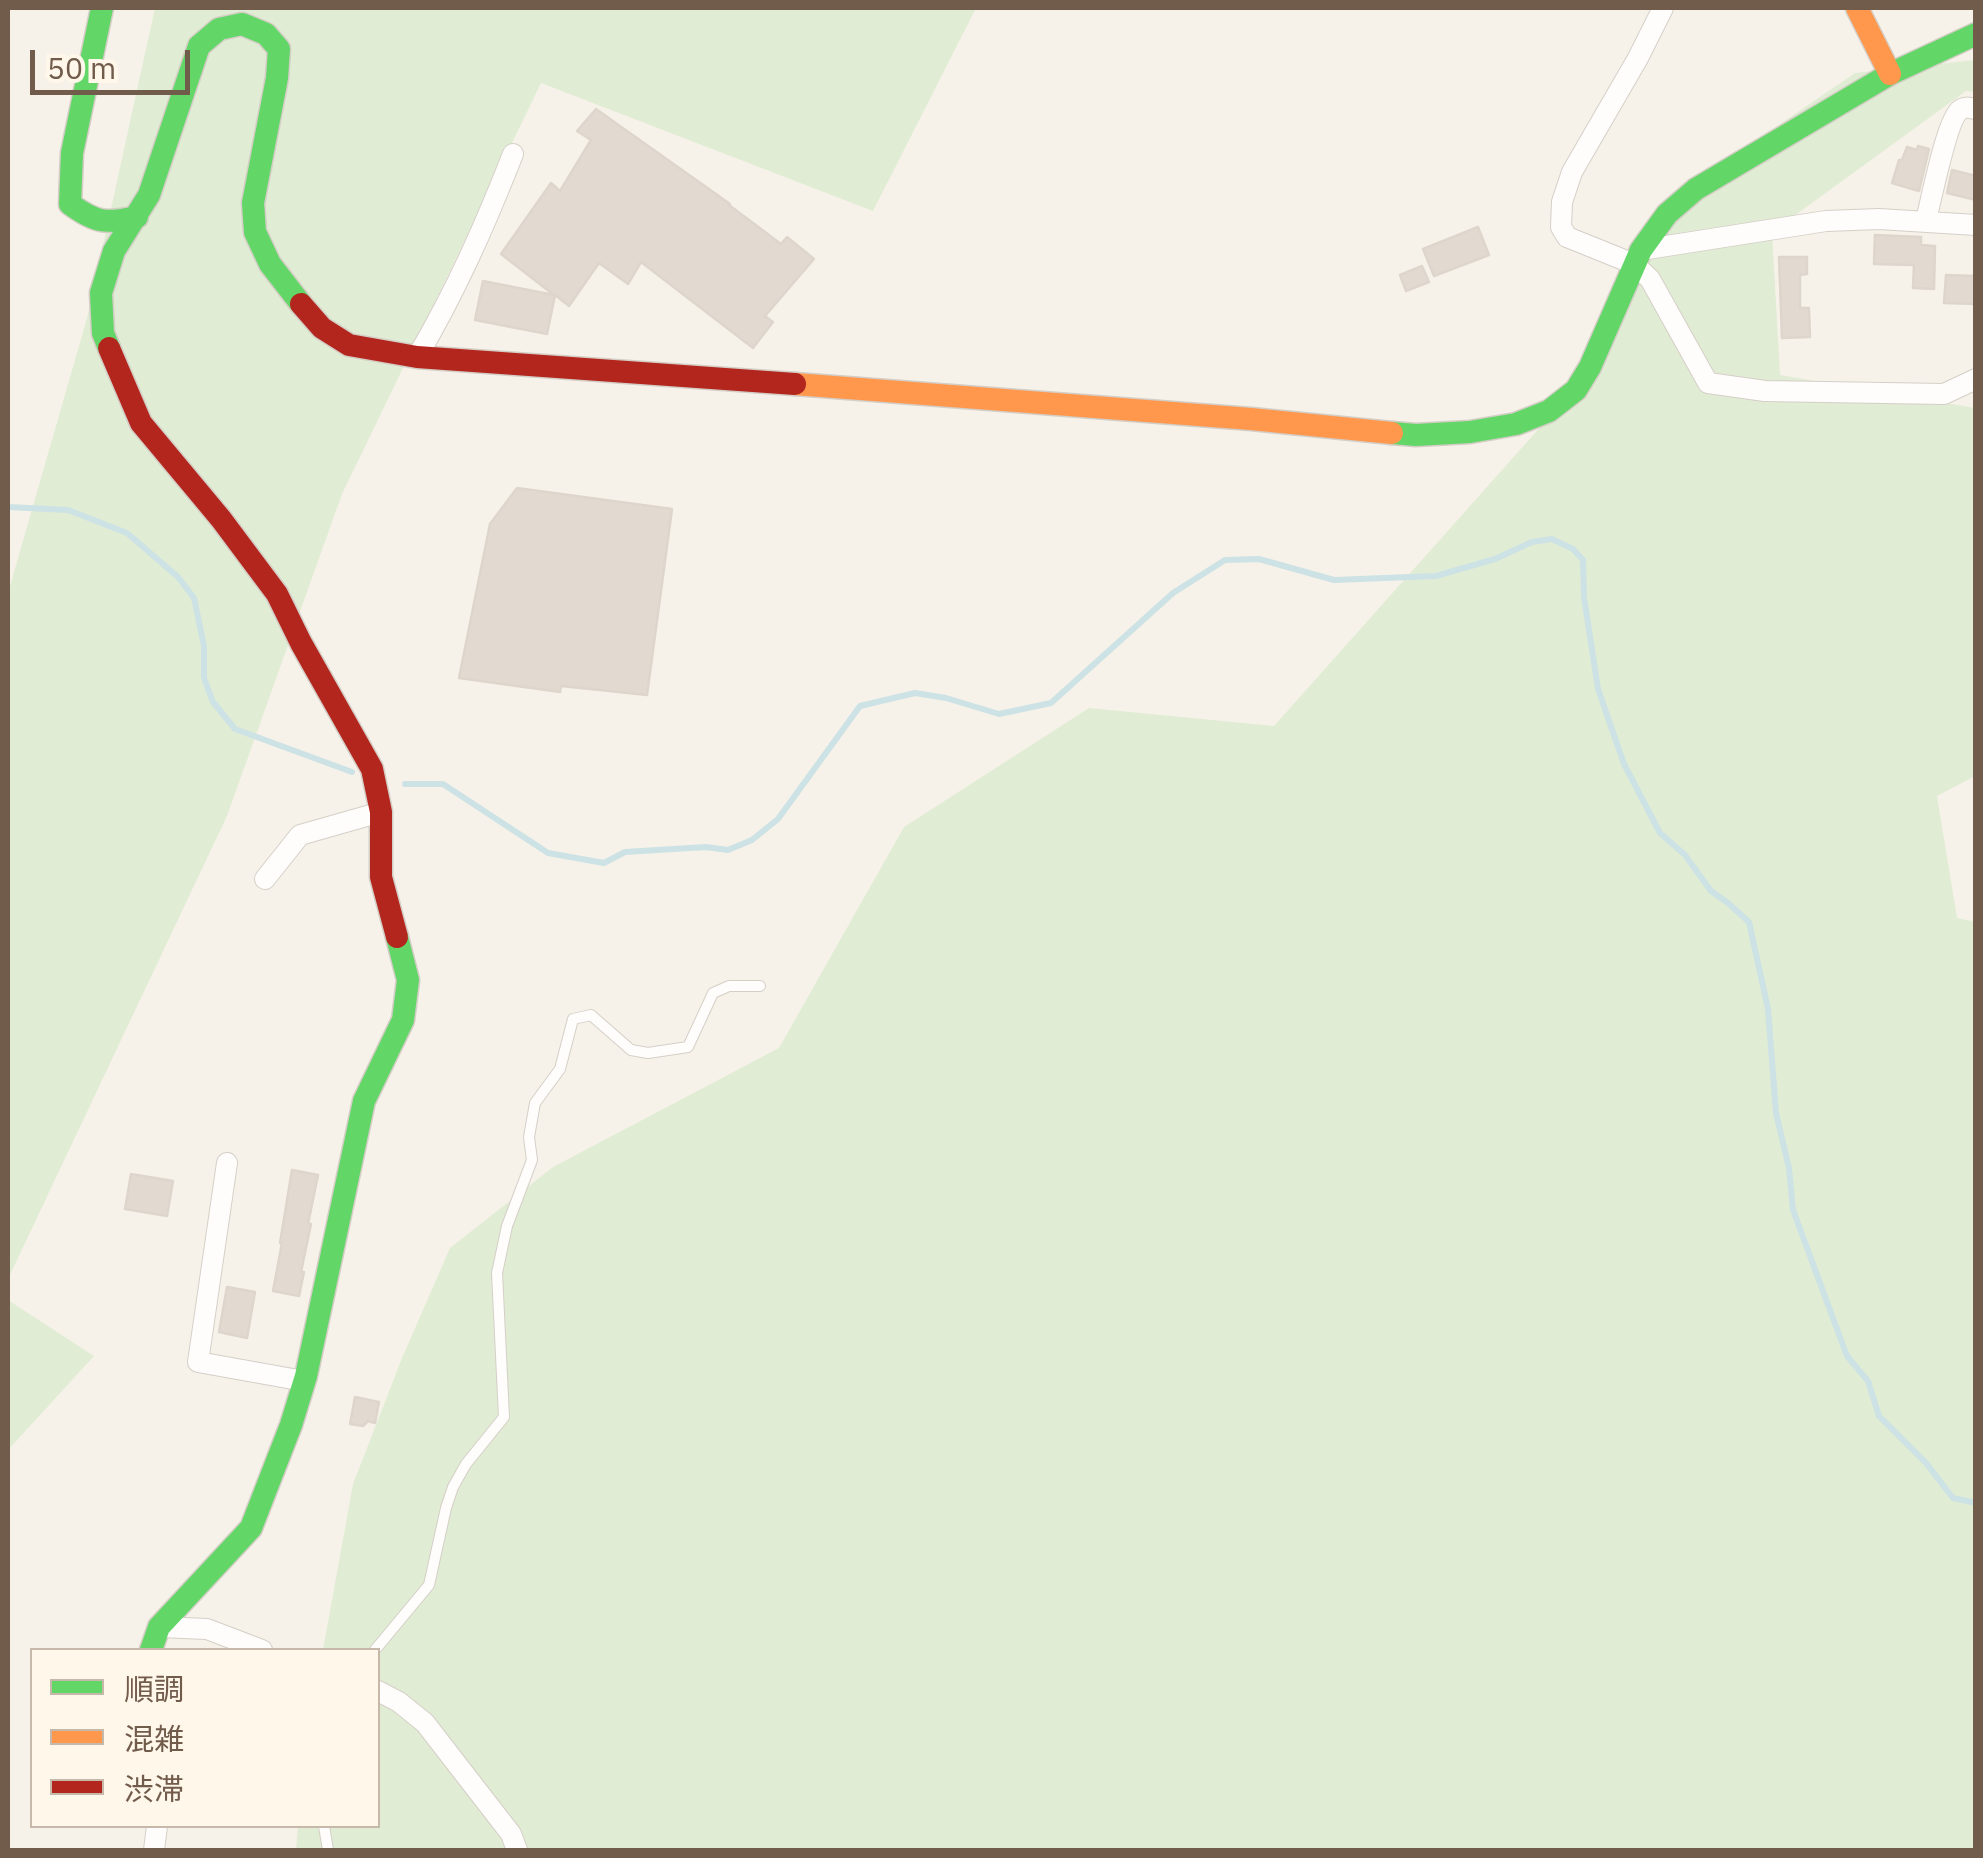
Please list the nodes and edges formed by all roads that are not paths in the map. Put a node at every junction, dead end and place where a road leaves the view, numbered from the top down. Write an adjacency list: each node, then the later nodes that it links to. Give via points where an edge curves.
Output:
1 (102, 8): 8 (street, via 72,154 70,204 106,224)
2 (1663, 8): 11 (street, via 1562,202 1567,236)
3 (1857, 8): 5 (street)
4 (1976, 34): 5 (street)
5 (1890, 74): 11 (street, via 1696,190 1667,214)
6 (1976, 108): 9 (street, via 1964,107 1950,126)
7 (512, 154): 12 (street, via 448,306)
8 (137, 217): 12 (street, via 199,46 219,29 242,24 266,34 279,49 277,78 253,203 270,264 322,328 348,345); 14 (street, via 114,251 101,293 102,333 120,377 141,423 277,594 372,769)
9 (1926, 220): 10 (street); 11 (street, via 1826,221)
10 (1976, 224)
11 (1638, 257): 12 (street, via 1576,390 1516,424 1470,432 1416,435); 13 (street, via 1708,383 1765,391 1944,394)
12 (417, 357)
13 (1976, 379)
14 (381, 812): 15 (street, via 300,835); 18 (street, via 381,877 408,980 402,1020 364,1101)
15 (265, 879)
16 (760, 986): 22 (lane, via 713,993 688,1047 630,1050 591,1015 574,1019 560,1069 535,1104 532,1160 497,1272 504,1417 453,1488 429,1585)
17 (227, 1163): 18 (street, via 198,1362)
18 (304, 1381): 19 (street, via 251,1528)
19 (160, 1627): 20 (street); 21 (street, via 207,1630)
20 (152, 1648)
21 (256, 1648)
22 (377, 1648)
23 (380, 1692): 24 (street, via 425,1723)
24 (517, 1850)

